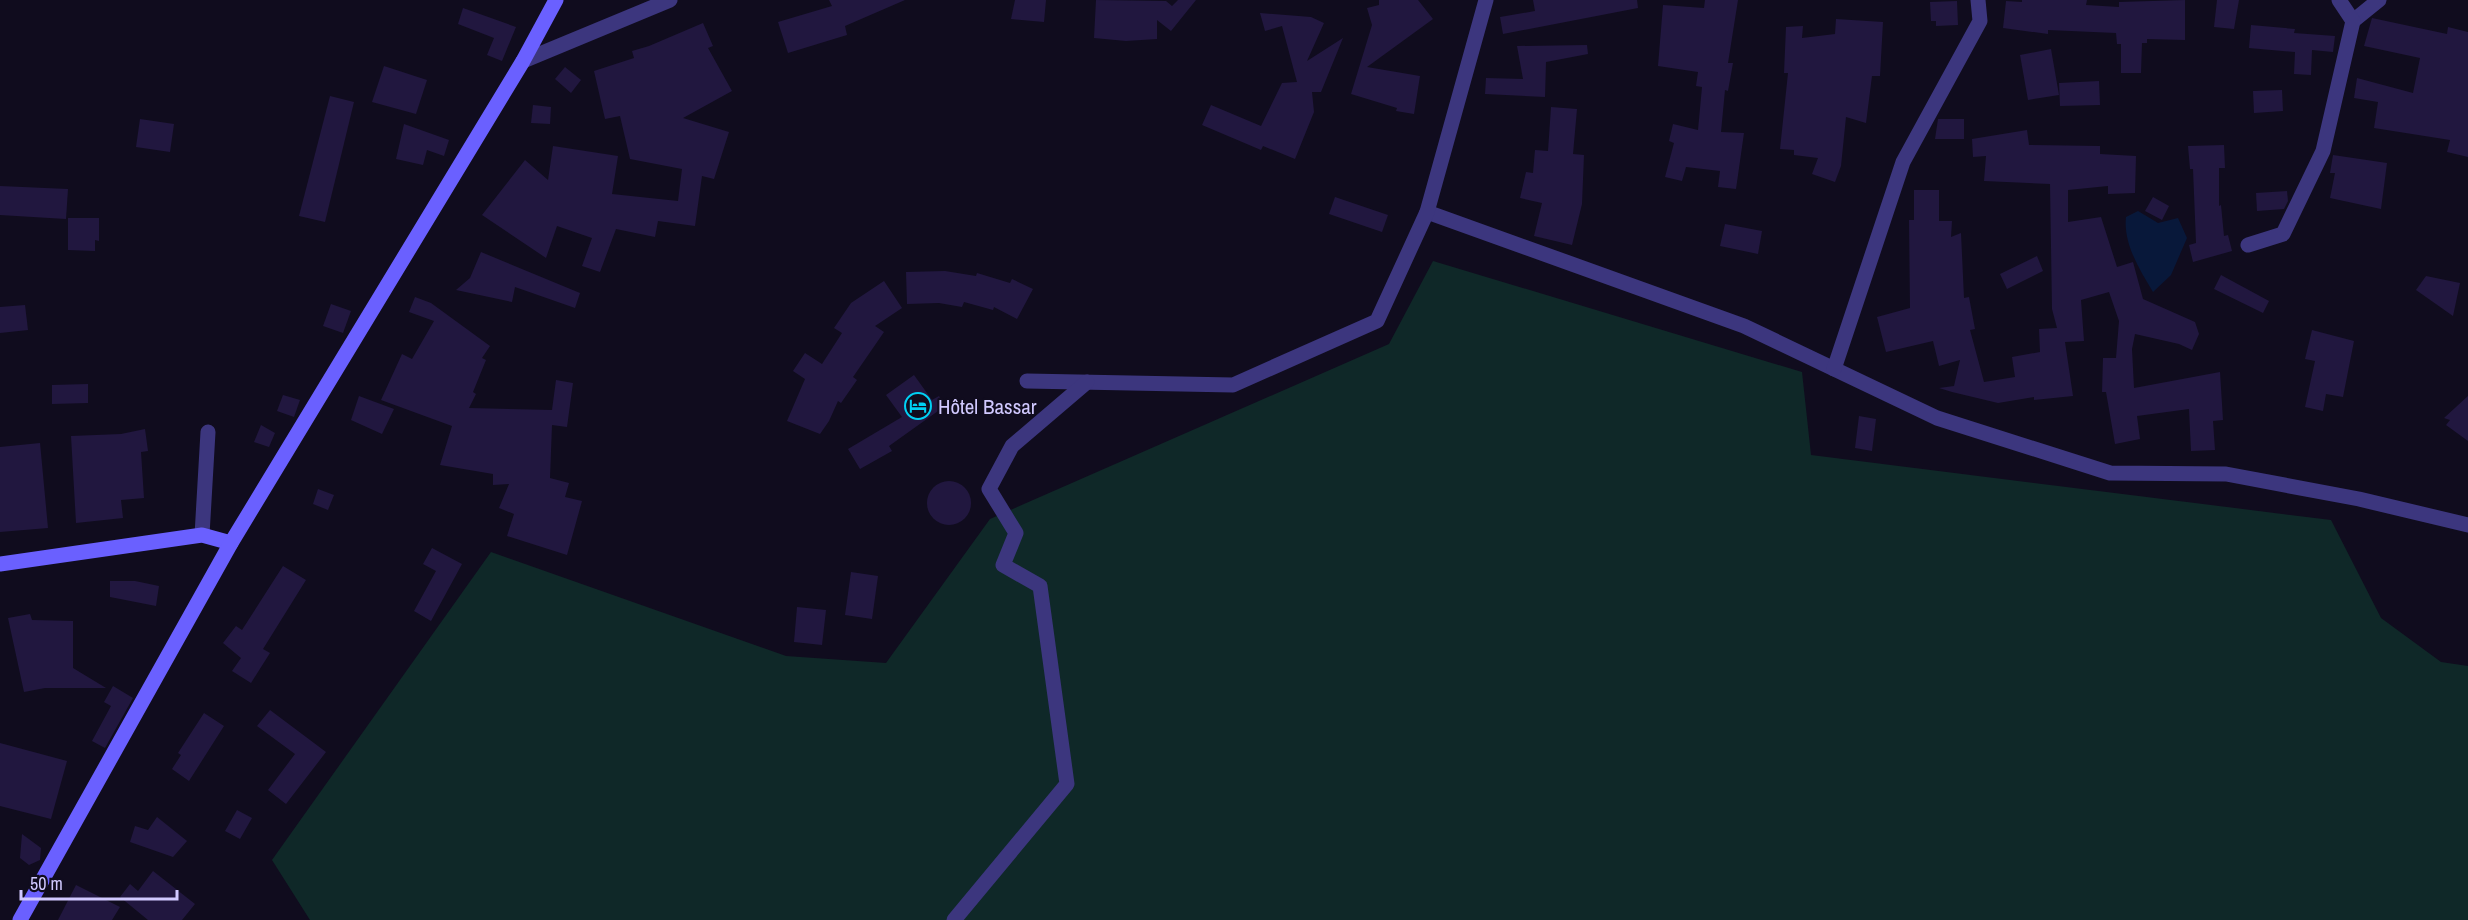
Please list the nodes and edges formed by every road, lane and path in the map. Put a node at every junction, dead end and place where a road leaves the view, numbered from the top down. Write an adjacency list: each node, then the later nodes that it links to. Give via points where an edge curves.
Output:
1 (556, 0): 8 (main road)
2 (670, 0): 8 (street)
3 (1486, 0): 9 (street)
4 (1978, 0): 11 (street, via 1980,21 1903,162)
5 (2339, 0): 7 (street)
6 (2379, 0): 7 (street)
7 (2353, 21): 10 (street, via 2323,151 2283,234)
8 (523, 61): 17 (main road)
9 (1427, 212): 11 (street, via 1743,326); 13 (street, via 1377,321 1233,385)
10 (2248, 245)
11 (1834, 369): 15 (street, via 1937,418 2110,473 2226,474)
12 (1027, 381): 13 (street)
13 (1087, 382): 20 (street, via 1012,446 989,489 1016,533 1003,565 1040,586 1066,784)
14 (208, 432): 16 (street)
15 (2468, 525)
16 (202, 535): 17 (main road); 18 (main road)
17 (231, 543): 19 (main road)
18 (0, 564)
19 (20, 920)
20 (954, 920)

